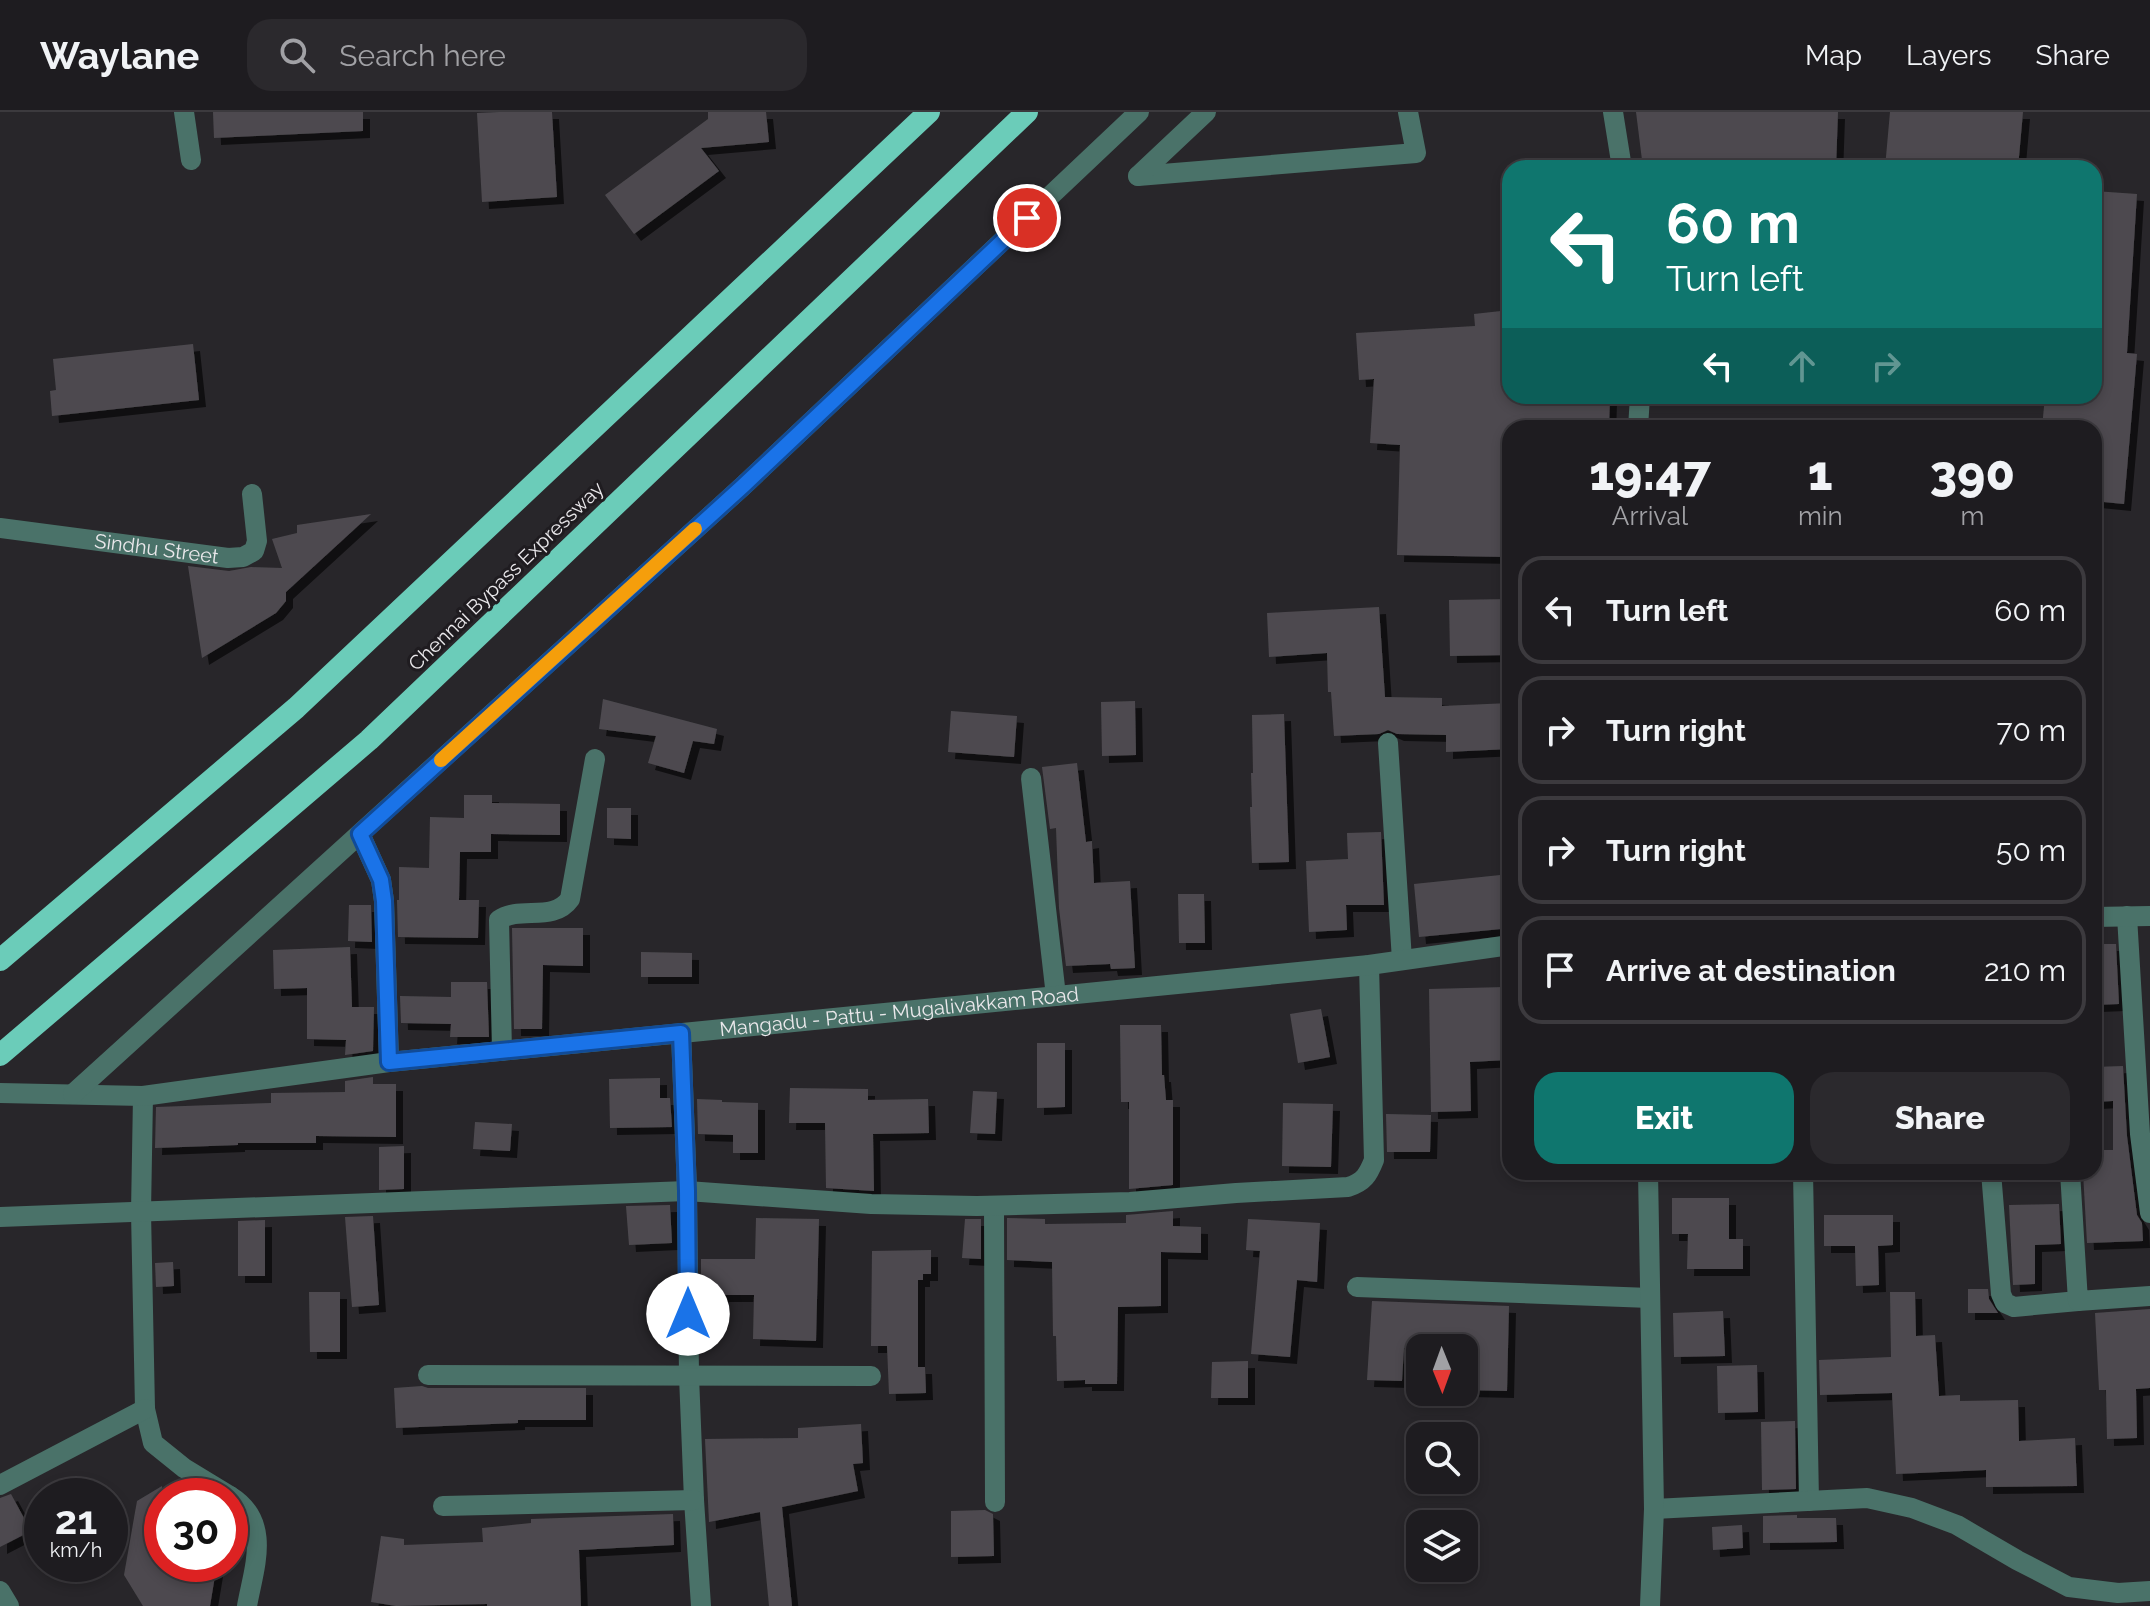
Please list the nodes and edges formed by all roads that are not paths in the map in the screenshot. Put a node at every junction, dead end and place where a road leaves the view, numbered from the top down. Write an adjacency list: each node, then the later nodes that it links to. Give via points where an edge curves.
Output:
1 (184, 112): 8 (street)
2 (929, 112): 20 (highway, via 296,708)
3 (1027, 112): 26 (highway, Chennai Bypass Expressway, via 369,740)
4 (1139, 112): 15 (street, via 753,477)
5 (1206, 112): 6 (street, via 1138,176 1416,153)
6 (1408, 112)
7 (1613, 112): 9 (street)
8 (191, 160)
9 (1621, 160)
10 (252, 494): 11 (street, Sindhu Street, via 257,541 254,551 243,557)
11 (0, 528)
12 (1388, 743): 21 (street)
13 (595, 759): 25 (street, via 570,899 559,910 507,915 497,925)
14 (1031, 778): 23 (street)
15 (360, 834): 27 (street, via 381,880); 29 (street)
16 (2127, 916): 17 (street); 18 (street); 38 (street)
17 (2150, 916)
18 (2102, 917)
19 (1502, 946): 21 (street, Mangadu - Pattu - Mugalivakkam Road)
20 (0, 960)
21 (1402, 960): 22 (street, Mangadu - Pattu - Mugalivakkam Road)
22 (1369, 965): 23 (street, Mangadu - Pattu - Mugalivakkam Road); 36 (street, via 1374,1160 1359,1184 1130,1202)
23 (1056, 996): 24 (street, Mangadu - Pattu - Mugalivakkam Road)
24 (681, 1033): 25 (street, Mangadu - Pattu - Mugalivakkam Road); 35 (street)
25 (502, 1051): 27 (street, Mangadu - Pattu - Mugalivakkam Road)
26 (0, 1055)
27 (389, 1062): 30 (street, Mangadu - Pattu - Mugalivakkam Road)
28 (0, 1093): 29 (street, Mangadu - Pattu - Mugalivakkam Road)
29 (73, 1094): 30 (street, Mangadu - Pattu - Mugalivakkam Road)
30 (143, 1096): 37 (street)
31 (1648, 1180): 42 (street)
32 (1803, 1180): 51 (street)
33 (1992, 1180): 43 (street, via 2005,1303 2014,1307)
34 (2070, 1180): 43 (street)
35 (687, 1191): 36 (street, via 871,1204); 37 (street); 45 (street)
36 (994, 1206): 52 (street)
37 (141, 1212): 39 (street); 47 (street)
38 (2150, 1213)
39 (0, 1217)
40 (1357, 1287): 42 (street)
41 (2150, 1296): 43 (street)
42 (1650, 1298): 54 (street)
43 (2078, 1301)
44 (428, 1375): 45 (street)
45 (689, 1376): 46 (street); 50 (street)
46 (871, 1376)
47 (145, 1409): 48 (street, via 153,1443); 49 (street)
48 (200, 1478)
49 (0, 1485)
50 (694, 1500): 53 (street); 60 (street)
51 (1809, 1501): 54 (street); 57 (street, via 1867,1498 1912,1508 1957,1525 2069,1587)
52 (995, 1502)
53 (443, 1506)
54 (1654, 1509): 61 (street)
55 (248, 1512): 59 (street, via 258,1555)
56 (0, 1591): 58 (street)
57 (2150, 1591)
58 (9, 1606)
59 (247, 1606)
60 (701, 1606)
61 (1650, 1606)

